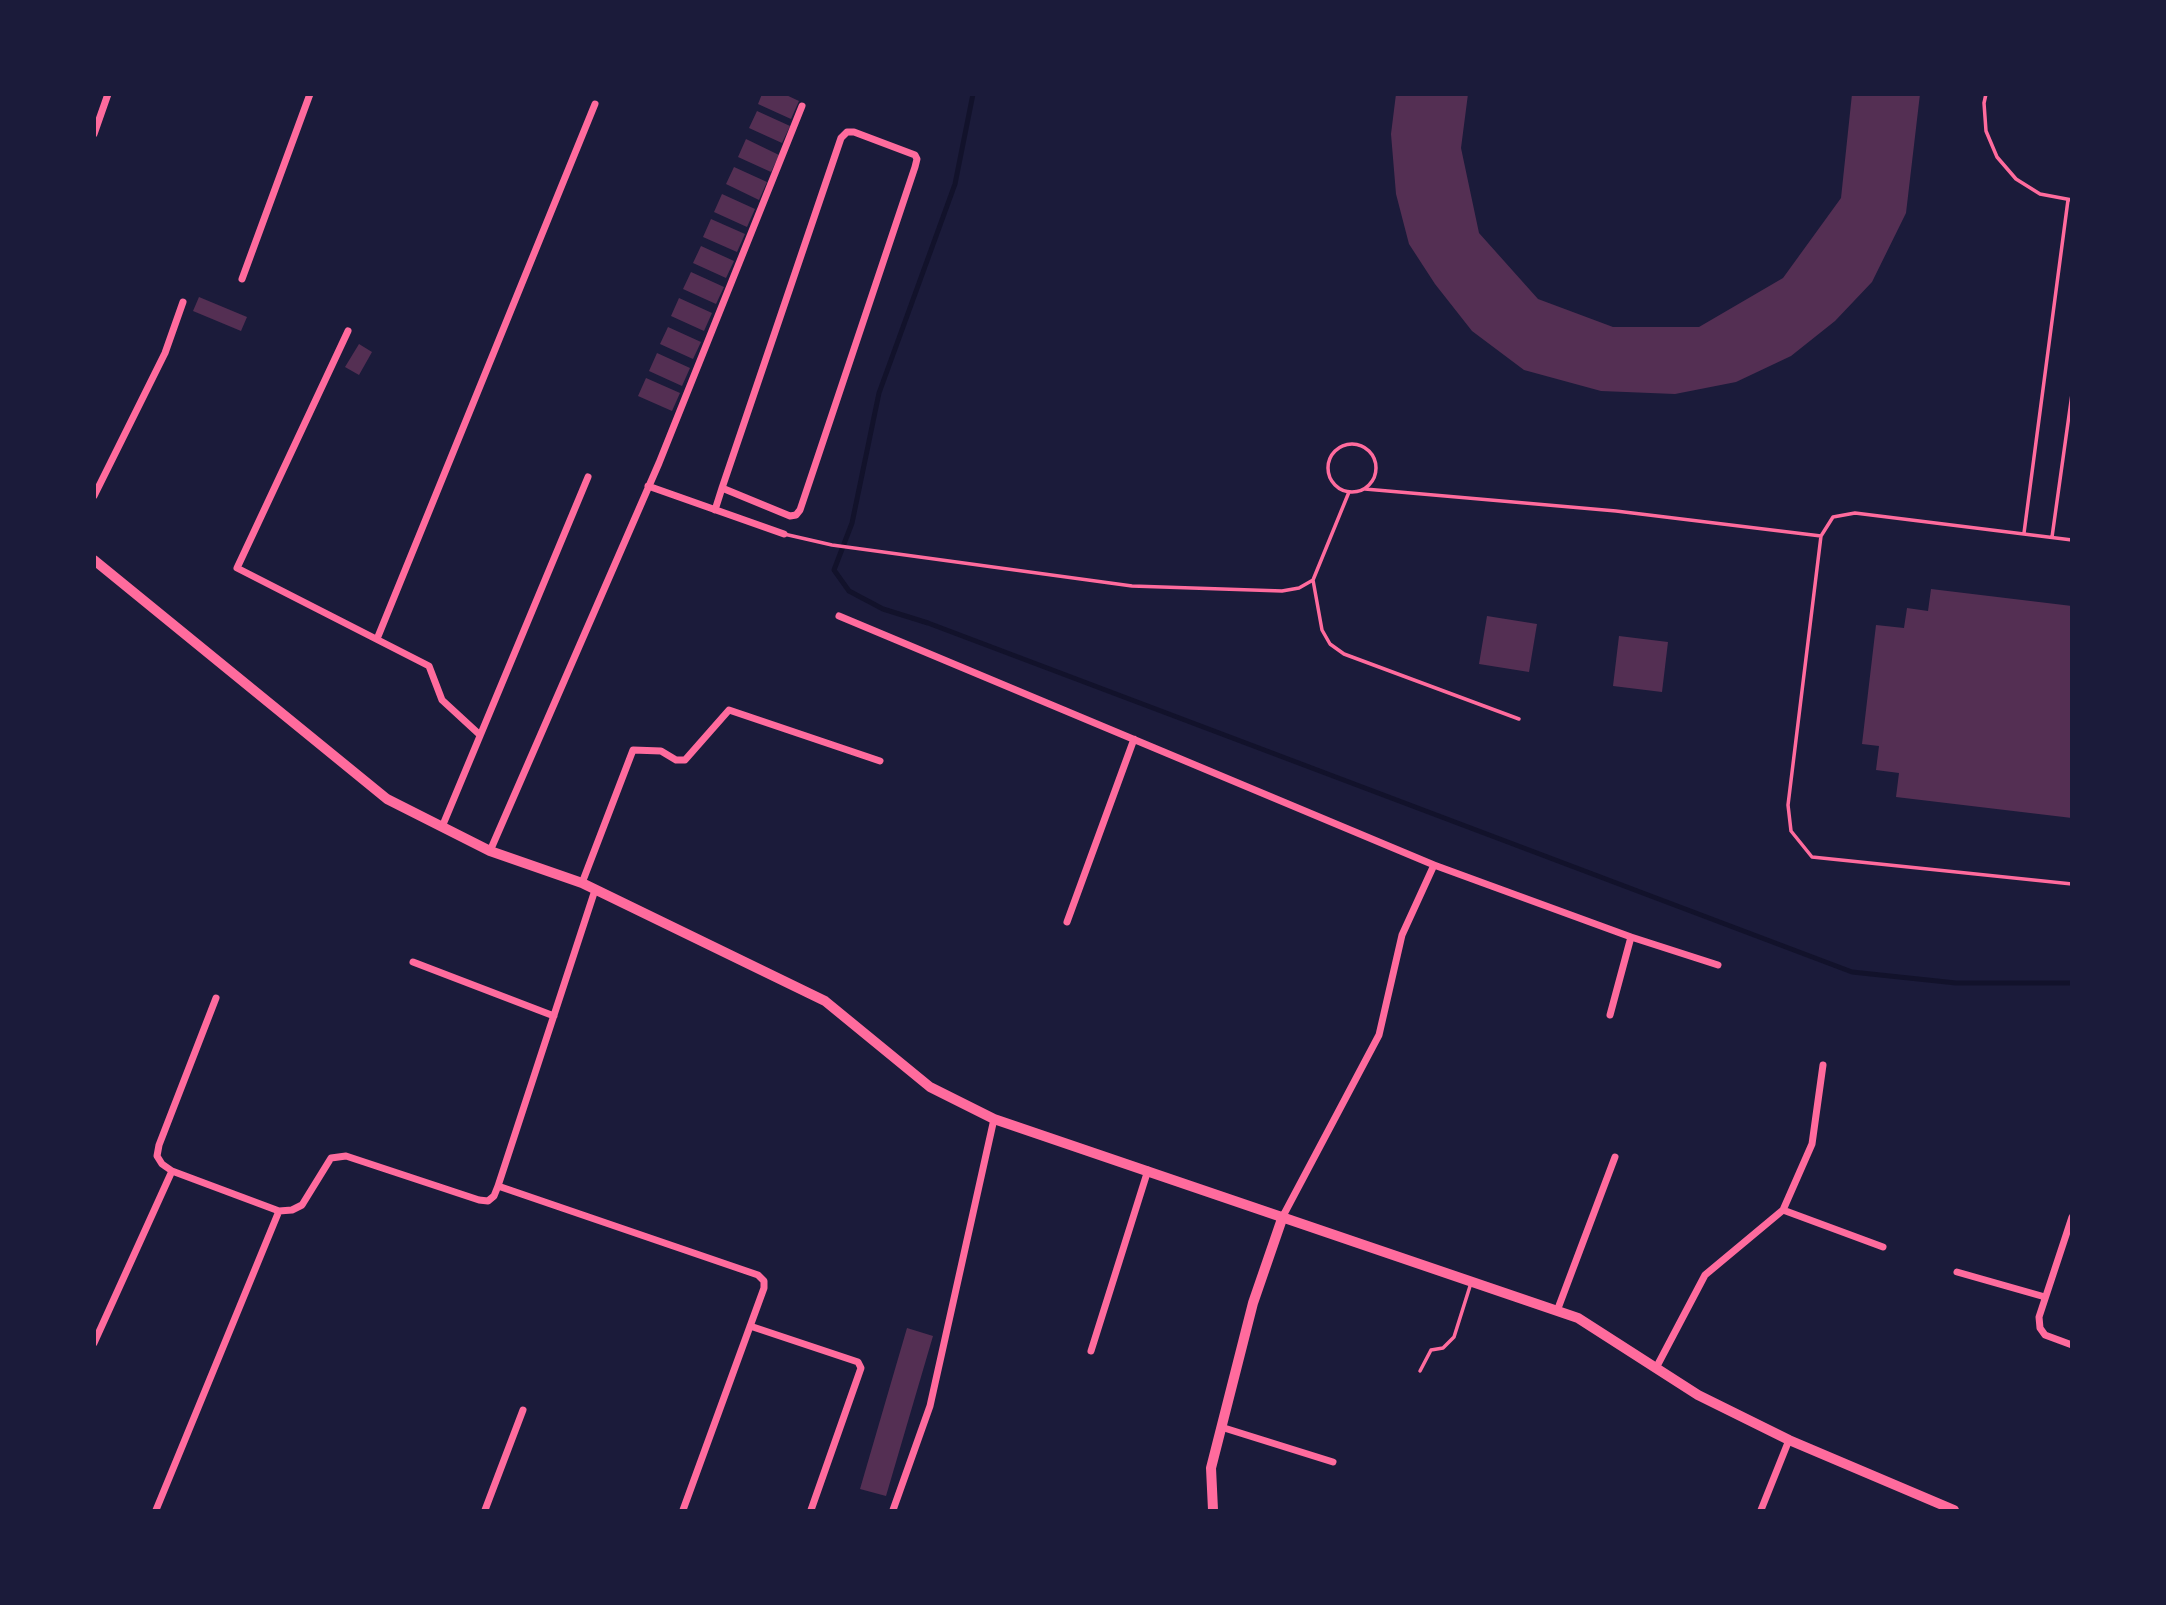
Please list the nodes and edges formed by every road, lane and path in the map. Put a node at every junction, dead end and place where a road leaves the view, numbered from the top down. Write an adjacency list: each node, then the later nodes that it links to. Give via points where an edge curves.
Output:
1 (108, 94): 6 (street)
2 (310, 94): 8 (street)
3 (1986, 94): 7 (lane, via 1986,131 1997,157 2016,179 2040,194)
4 (595, 104): 27 (street)
5 (802, 106): 13 (street)
6 (94, 134)
7 (2070, 200): 19 (lane)
8 (242, 279)
9 (183, 302): 17 (street, via 165,353)
10 (348, 331): 27 (street, via 237,568)
11 (2071, 394): 22 (lane)
12 (588, 477): 29 (street)
13 (648, 486): 18 (street); 33 (street)
14 (722, 488): 14 (street, via 841,138 853,132 915,155 915,167 800,510 790,516); 18 (street)
15 (1365, 489): 16 (lane); 16 (lane, via 1375,476 1375,461 1365,448 1349,444 1330,457 1327,472 1335,486); 21 (lane, via 1616,511)
16 (1349, 492): 25 (lane)
17 (94, 496)
18 (715, 510): 20 (street)
19 (2024, 533): 21 (lane, via 1855,513 1833,517); 22 (lane)
20 (784, 534): 25 (lane, via 832,545 1132,586 1282,591)
21 (1821, 536): 36 (lane, via 1788,805 1791,831 1812,857)
22 (2052, 537): 23 (lane)
23 (2071, 540)
24 (94, 560): 32 (street, via 387,799)
25 (1313, 580): 28 (lane, via 1322,630 1337,649)
26 (839, 616): 30 (street)
27 (377, 639): 29 (street, via 429,666 442,700)
28 (1519, 719)
29 (480, 734): 32 (street)
30 (1135, 739): 34 (street); 38 (street)
31 (880, 761): 35 (street, via 729,710 685,760 661,751 633,750)
32 (442, 827): 33 (street)
33 (490, 851): 35 (street)
34 (1434, 864): 39 (street); 53 (street, via 1402,936 1379,1035)
35 (582, 883): 37 (street)
36 (2071, 884)
37 (595, 890): 44 (street); 46 (street, via 825,1001 930,1087)
38 (1067, 922)
39 (1631, 937): 41 (street); 43 (street)
40 (413, 962): 44 (street)
41 (1718, 965)
42 (216, 998): 49 (street, via 159,1145 157,1156)
43 (1610, 1015)
44 (554, 1016): 50 (street)
45 (1824, 1065): 51 (street, via 1812,1144)
46 (994, 1119): 48 (street); 74 (street, via 930,1406)
47 (1615, 1157): 59 (street)
48 (1148, 1170): 53 (street); 63 (street)
49 (172, 1171): 52 (street); 61 (street)
50 (498, 1186): 52 (street, via 488,1201 479,1200 345,1156 331,1158 302,1205); 60 (street, via 758,1275 764,1288)
51 (1783, 1210): 55 (street); 64 (street, via 1705,1275)
52 (279, 1211): 70 (street)
53 (1283, 1216): 57 (street); 67 (street, via 1253,1303)
54 (2071, 1217): 58 (street)
55 (1883, 1247)
56 (1957, 1272): 58 (street)
57 (1472, 1281): 59 (street); 65 (lane, via 1454,1337 1443,1348 1430,1350)
58 (2045, 1297): 62 (street, via 2040,1328 2045,1335)
59 (1557, 1311): 64 (street, via 1578,1318)
60 (750, 1326): 72 (street); 73 (street, via 858,1362 861,1368)
61 (94, 1343)
62 (2071, 1345)
63 (1091, 1351)
64 (1656, 1368): 68 (street, via 1698,1395)
65 (1420, 1371)
66 (523, 1410): 71 (street)
67 (1221, 1427): 69 (street); 75 (street, via 1211,1468)
68 (1789, 1440): 76 (street); 77 (street)
69 (1333, 1462)
70 (156, 1510)
71 (485, 1510)
72 (683, 1510)
73 (811, 1510)
74 (893, 1510)
75 (1213, 1510)
76 (1760, 1510)
77 (1954, 1510)

